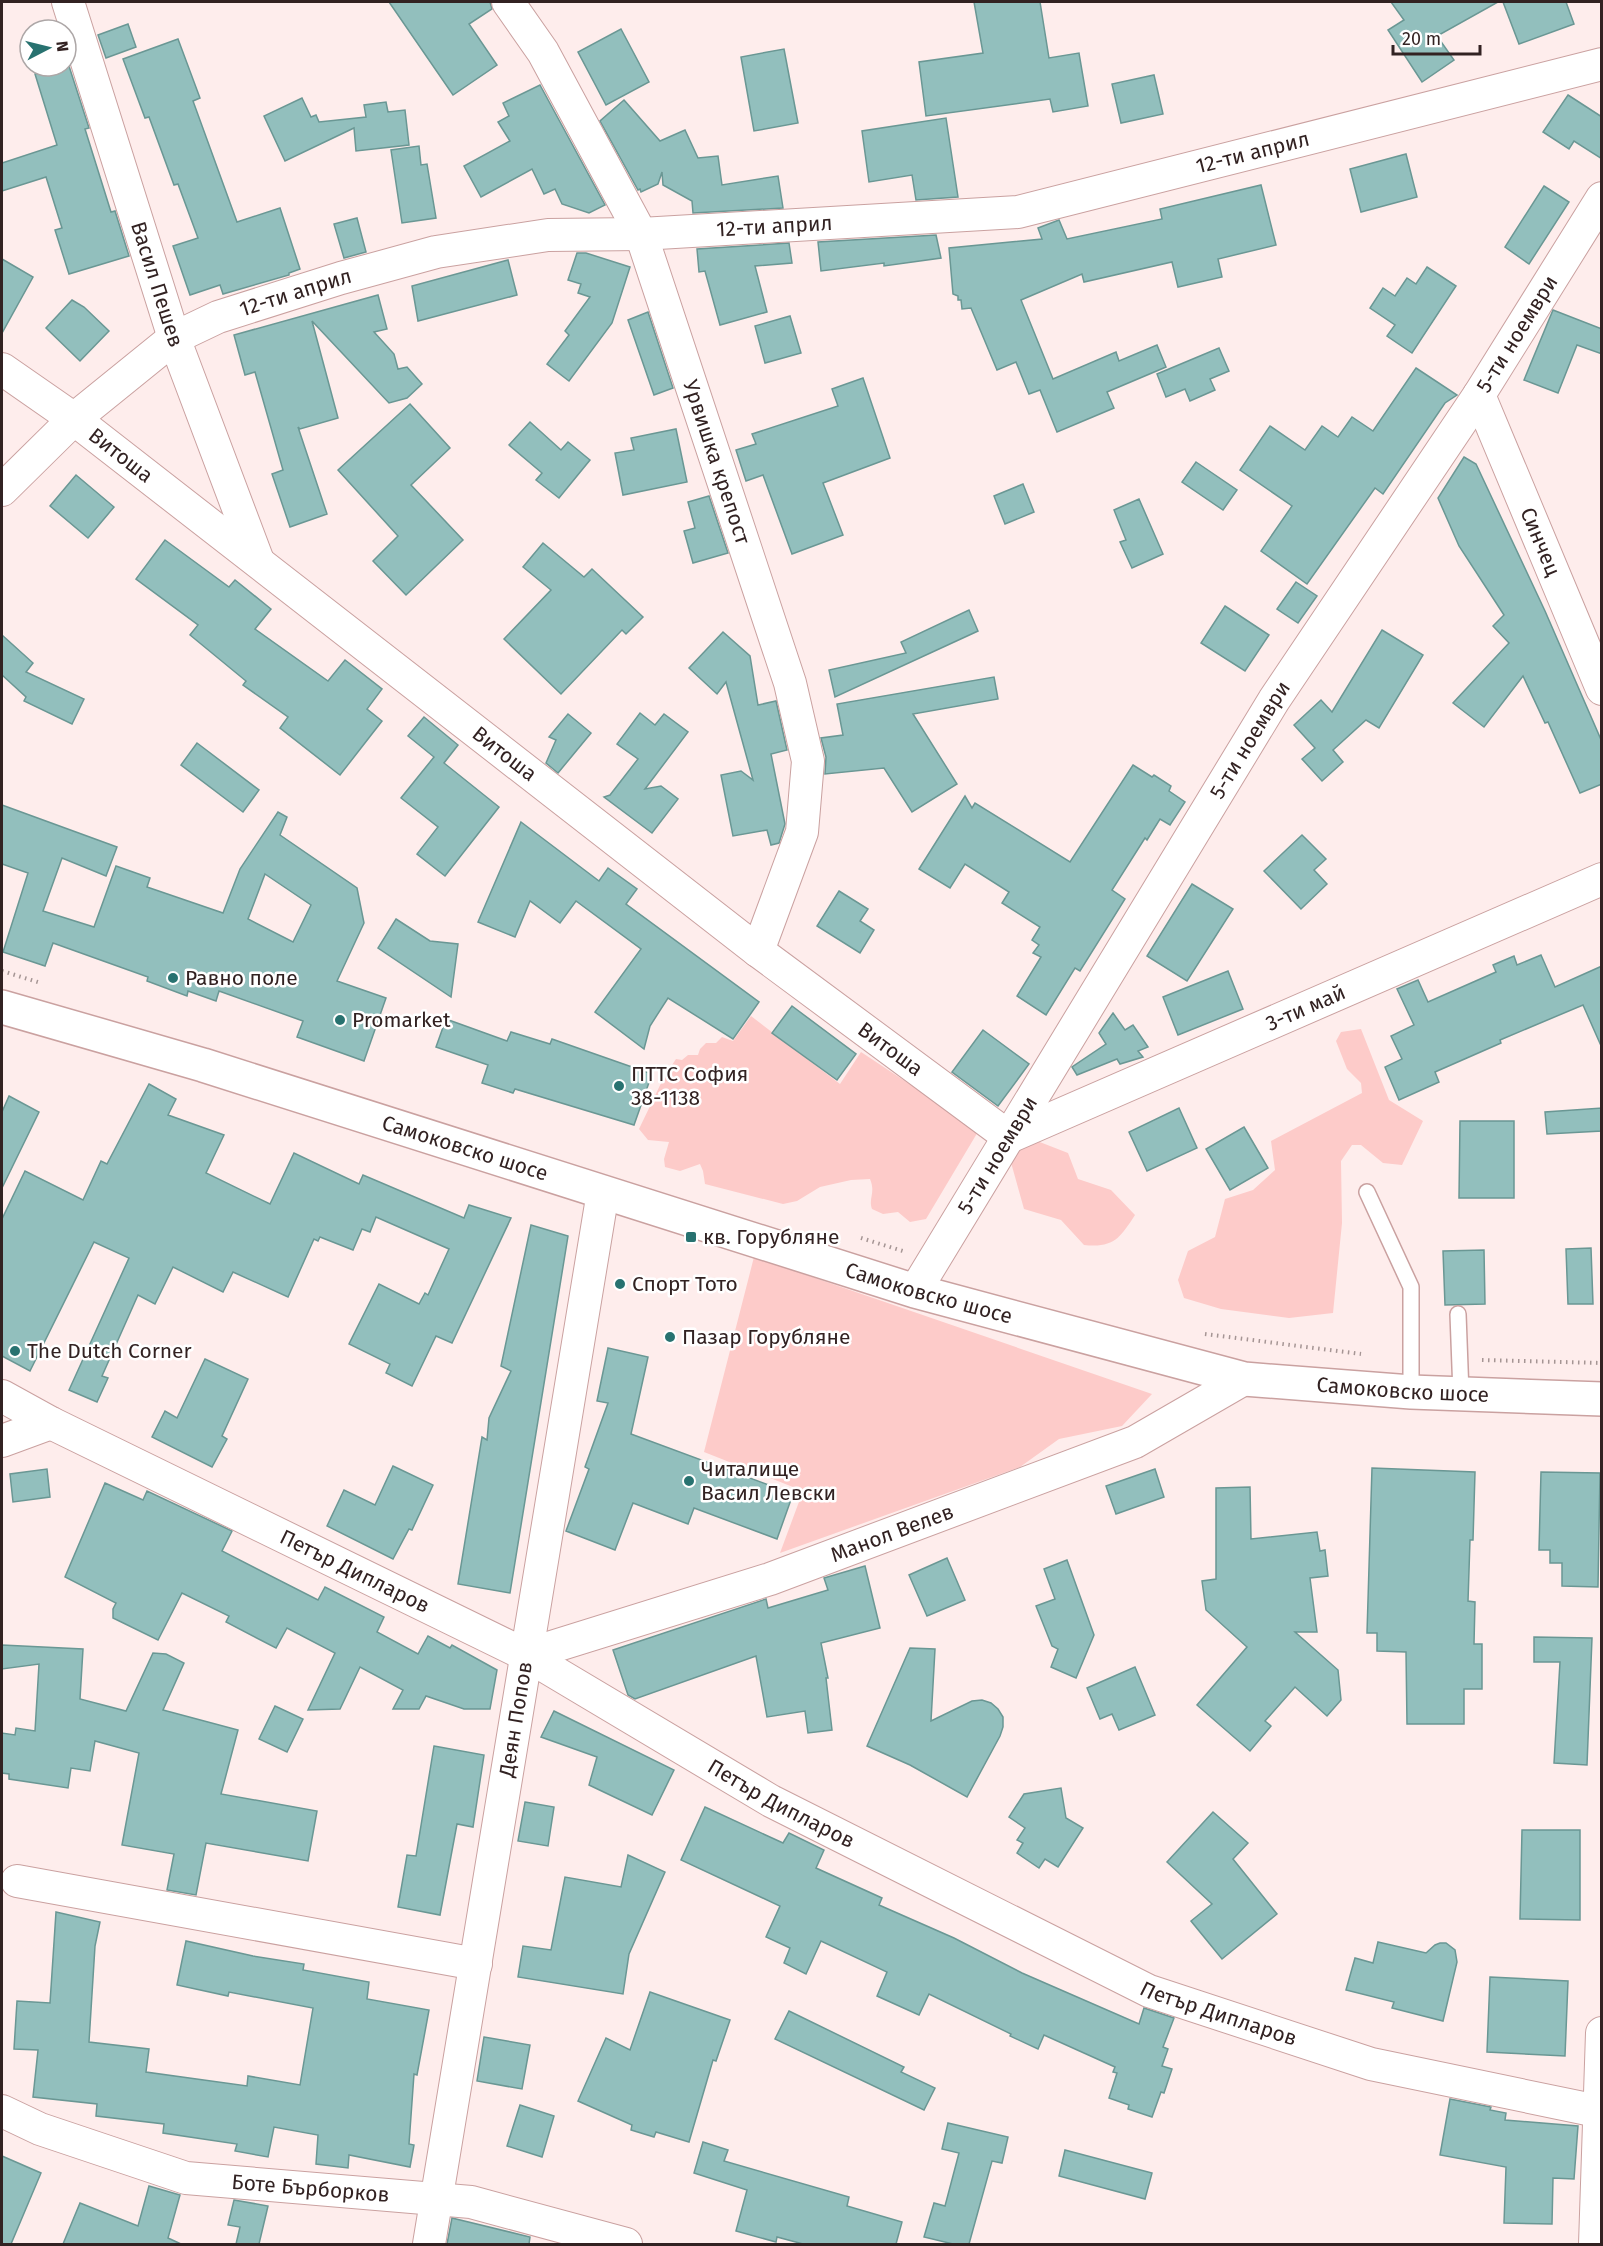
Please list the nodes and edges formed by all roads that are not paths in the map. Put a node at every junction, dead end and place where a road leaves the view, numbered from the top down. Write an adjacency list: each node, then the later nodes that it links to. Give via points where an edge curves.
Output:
1 (68, 2): 6 (street, Васил Пешев)
2 (508, 2): 5 (street, Урвишка крепост, via 543,52)
3 (1602, 64): 5 (street, 12-ти април, via 1018,212)
4 (1602, 198): 8 (street, 5-ти ноември)
5 (641, 234): 6 (street, 12-ти април, via 548,235 436,252 218,317); 14 (street, Урвишка крепост, via 790,683 808,761 802,832)
6 (174, 338): 9 (street, 12-ти април); 11 (street, Васил Пешев)
7 (2, 369): 9 (street, Витоша)
8 (1479, 395): 12 (street, Синчец); 16 (street, 5-ти ноември, via 1274,700)
9 (74, 419): 10 (street, 12-ти април); 11 (street, Витоша)
10 (2, 490)
11 (258, 561): 14 (street, Витоша)
12 (1602, 689)
13 (1602, 879): 16 (street, 3-ти май)
14 (758, 951): 16 (street, Витоша)
15 (2, 1007): 17 (main road, Самоковско шосе, via 203,1065)
16 (1009, 1137): 19 (street, 5-ти ноември)
17 (603, 1192): 19 (main road, Самоковско шосе); 28 (street, Деян Попов)
18 (1367, 1192): 22 (lane, via 1411,1287)
19 (915, 1291): 21 (main road, Самоковско шосе)
20 (1458, 1314): 23 (lane)
21 (1244, 1379): 22 (main road, Самоковско шосе); 28 (street, Манол Велев, via 1135,1442 770,1579)
22 (1411, 1392): 23 (main road, Самоковско шосе)
23 (1461, 1394): 25 (main road, Самоковско шосе)
24 (2, 1396): 26 (street, Петър Дипларов)
25 (1602, 1400)
26 (51, 1423): 27 (street); 28 (street, Петър Дипларов)
27 (2, 1441)
28 (526, 1655): 30 (street, Деян Попов); 33 (street, Петър Дипларов, via 771,1801 1149,1991 1371,2064)
29 (17, 1881): 30 (street)
30 (476, 1964): 34 (street, Деян Попов)
31 (1602, 2033): 33 (street)
32 (2, 2111): 34 (street, Боте Бърборков, via 40,2129 186,2178)
33 (1600, 2112): 37 (street)
34 (437, 2199): 35 (street, Деян Попов); 36 (street, Боте Бърборков, via 471,2202)
35 (429, 2244)
36 (626, 2244)
37 (1595, 2244)

